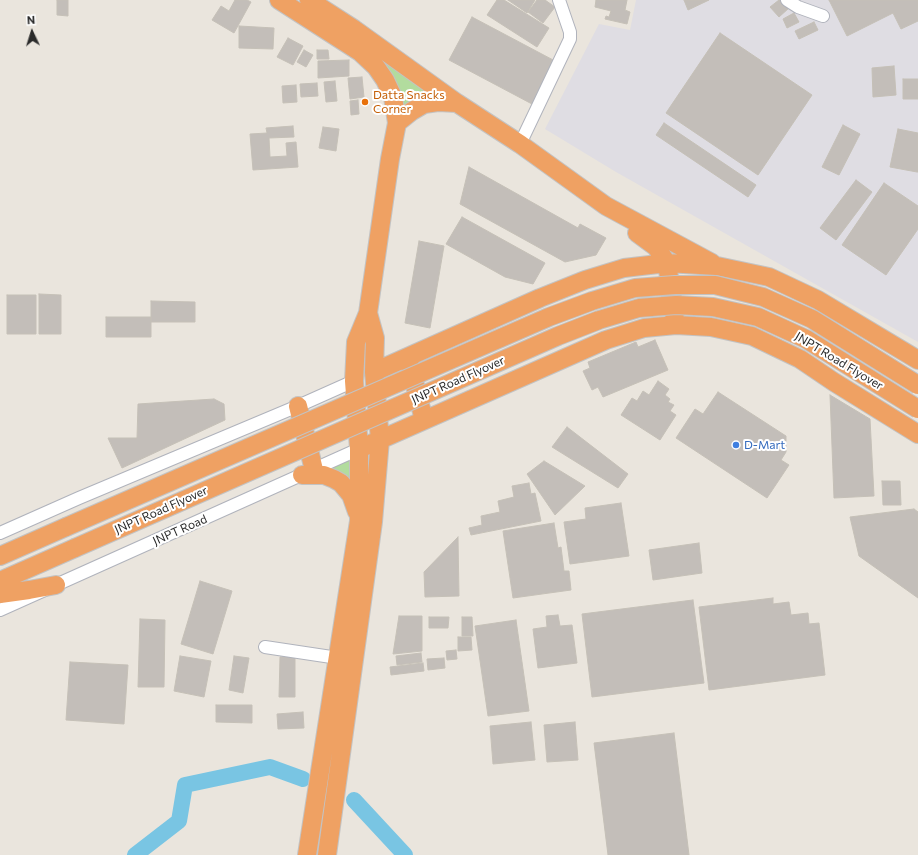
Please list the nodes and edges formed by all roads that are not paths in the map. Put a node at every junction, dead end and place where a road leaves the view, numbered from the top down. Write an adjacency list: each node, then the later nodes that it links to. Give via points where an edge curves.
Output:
1 (279, 0): 7 (highway, via 360,52 376,67 393,97)
2 (309, 0): 6 (highway)
3 (559, 0): 8 (street, via 570,39)
4 (787, 0): 5 (street)
5 (823, 16)
6 (457, 103): 7 (highway, via 424,104 412,111); 8 (highway)
7 (396, 128): 12 (highway)
8 (520, 144): 9 (highway)
9 (606, 206): 10 (highway, via 615,222 636,232 656,247); 11 (highway)
10 (667, 264): 11 (highway); 13 (highway); 14 (highway, via 624,268 585,280)
11 (717, 266): 15 (highway, via 769,277 818,300)
12 (368, 313): 16 (highway, via 375,338); 17 (highway, via 356,342)
13 (676, 325): 21 (highway, via 644,328 606,340); 22 (highway, via 711,327 752,336 800,359)
14 (407, 357): 16 (highway); 21 (highway)
15 (918, 360)
16 (374, 372): 23 (highway)
17 (354, 381): 19 (street); 24 (highway)
18 (918, 385): 28 (highway, JNPT Road Flyover, bridge, via 812,319 764,297 715,285 635,288 549,317)
19 (298, 406): 25 (highway); 27 (street)
20 (918, 409): 29 (highway, JNPT Road Flyover, bridge, via 806,339 758,317 713,307 676,305 639,308 558,336)
21 (424, 420): 23 (highway)
22 (918, 434)
23 (380, 440): 24 (highway); 36 (highway, via 373,522)
24 (359, 449): 25 (street, JNPT Road); 26 (highway)
25 (308, 472): 26 (highway, via 324,475 341,483 351,495); 30 (street, JNPT Road)
26 (359, 520): 34 (highway)
27 (0, 533)
28 (0, 556)
29 (0, 581)
30 (56, 585): 31 (highway); 32 (street, JNPT Road)
31 (0, 594)
32 (0, 610)
33 (265, 647): 34 (street)
34 (338, 658): 35 (highway)
35 (307, 855)
36 (327, 855)

